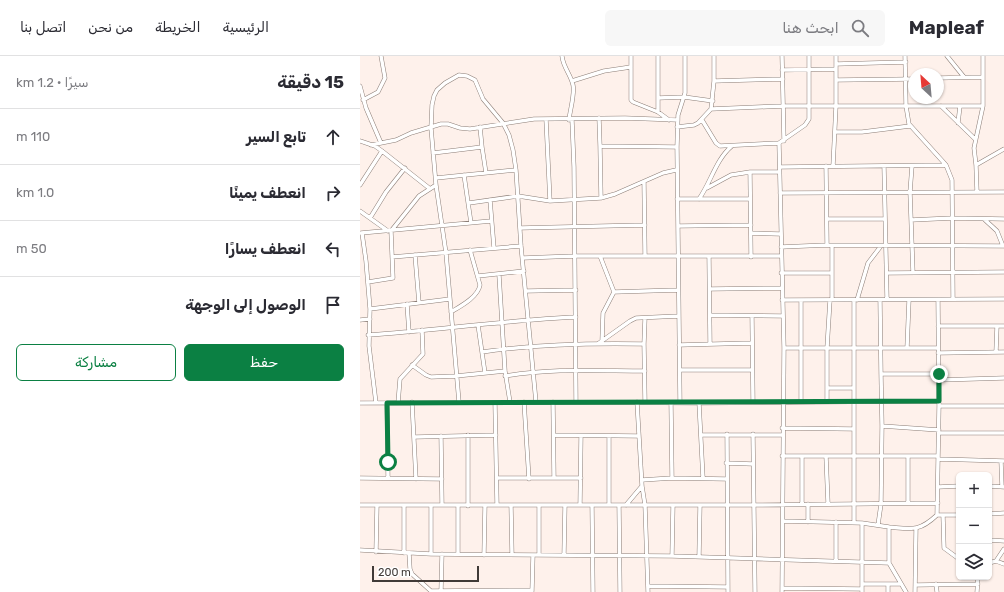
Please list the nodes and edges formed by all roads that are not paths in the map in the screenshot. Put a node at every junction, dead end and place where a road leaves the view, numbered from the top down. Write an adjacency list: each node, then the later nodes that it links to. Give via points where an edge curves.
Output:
1 (381, 56): 30 (street, via 386,78 378,92)
2 (562, 56): 25 (street)
3 (631, 56): 15 (street)
4 (658, 56): 29 (street)
5 (685, 56): 28 (street)
6 (714, 56): 26 (street)
7 (782, 56): 18 (street)
8 (809, 56): 16 (street)
9 (836, 56): 14 (street)
10 (905, 56): 13 (street)
11 (947, 56): 19 (street)
12 (983, 56): 20 (street)
13 (906, 62): 14 (street); 24 (street)
14 (836, 64): 17 (street)
15 (630, 67): 25 (street, via 604,71); 40 (street, via 631,100)
16 (810, 69): 17 (street); 18 (street); 38 (street)
17 (836, 69): 23 (street)
18 (782, 70): 22 (street)
19 (964, 77): 20 (street); 21 (street)
20 (983, 77): 37 (street)
21 (944, 78)
22 (783, 79): 26 (street); 32 (street)
23 (836, 80): 24 (street); 33 (street)
24 (906, 80): 34 (street)
25 (572, 81): 43 (street, via 574,89)
26 (714, 81): 31 (street)
27 (360, 86): 30 (street)
28 (684, 97): 29 (street); 31 (street); 45 (street)
29 (658, 98): 40 (street)
30 (363, 100): 57 (street)
31 (713, 101): 39 (street)
32 (783, 106): 38 (street); 39 (street); 56 (street)
33 (836, 106): 34 (street); 38 (street); 53 (street)
34 (906, 106): 35 (street); 49 (street)
35 (940, 106): 36 (street); 48 (street)
36 (960, 106): 37 (street); 48 (street)
37 (983, 106): 54 (street)
38 (809, 107): 56 (street, via 808,122)
39 (711, 109): 46 (street)
40 (658, 112): 44 (street)
41 (599, 118): 43 (street); 44 (street); 60 (street)
42 (546, 119): 43 (street); 47 (street); 100 (street)
43 (570, 120): 99 (street)
44 (668, 120): 45 (street)
45 (678, 120): 51 (street)
46 (702, 120): 51 (street, via 694,125); 62 (street, via 718,145)
47 (503, 123): 50 (street); 52 (street, via 484,99 475,80 460,75 437,90 432,105); 75 (street, via 509,135)
48 (958, 123): 54 (street)
49 (910, 126): 53 (street, via 862,132); 67 (street)
50 (480, 127): 52 (street, via 460,128 444,124); 63 (street)
51 (677, 127): 61 (street)
52 (430, 128): 57 (street); 66 (street)
53 (835, 132): 70 (street)
54 (975, 139): 68 (street)
55 (360, 141): 58 (street)
56 (784, 141): 59 (street)
57 (381, 143): 58 (street)
58 (371, 144): 65 (street)
59 (779, 144): 62 (street); 74 (street)
60 (600, 146): 61 (street); 94 (street)
61 (677, 146): 76 (street)
62 (733, 146): 85 (street, via 723,154)
63 (482, 147): 66 (street); 78 (street)
64 (1004, 149): 68 (street)
65 (382, 151): 73 (street); 82 (street)
66 (433, 153): 80 (street)
67 (946, 165): 72 (street); 88 (street, via 952,180)
68 (976, 165): 89 (street)
69 (826, 166): 70 (street); 74 (street); 86 (street)
70 (834, 166): 71 (street)
71 (884, 166): 72 (street); 92 (street)
72 (912, 166): 87 (street)
73 (405, 168): 84 (street); 103 (street)
74 (780, 169): 77 (street); 91 (street)
75 (516, 170): 78 (street); 93 (street)
76 (676, 170): 81 (street); 95 (street)
77 (750, 172): 85 (street, via 731,175); 97 (street)
78 (486, 173): 79 (street)
79 (464, 175): 80 (street); 101 (street)
80 (436, 178): 83 (street)
81 (644, 182): 94 (street); 114 (street)
82 (360, 185)
83 (436, 185): 84 (street); 112 (street)
84 (430, 188): 118 (street, via 419,196)
85 (707, 188): 96 (street)
86 (827, 192): 91 (street); 92 (street); 105 (street)
87 (910, 192): 88 (street); 92 (street); 109 (street)
88 (952, 192): 89 (street); 104 (street)
89 (977, 192): 90 (street)
90 (1004, 192)
91 (780, 193): 121 (street)
92 (885, 193): 106 (street)
93 (518, 196): 98 (street); 100 (street); 117 (street)
94 (601, 198): 99 (street)
95 (677, 199): 96 (street); 115 (street)
96 (699, 199): 97 (street)
97 (750, 199): 113 (street)
98 (490, 200): 101 (street); 110 (street)
99 (574, 200): 100 (street); 116 (street)
100 (550, 201)
101 (469, 203): 111 (street)
102 (360, 211): 103 (street)
103 (370, 218): 118 (street)
104 (953, 218): 107 (street); 109 (street); 127 (street)
105 (827, 219): 106 (street); 122 (street)
106 (885, 219): 125 (street)
107 (984, 219): 108 (street); 128 (street, via 997,231)
108 (1004, 219)
109 (911, 220): 126 (street)
110 (491, 221): 111 (street); 130 (street)
111 (471, 223): 112 (street)
112 (442, 225): 118 (street); 132 (street)
113 (751, 225): 115 (street); 120 (street)
114 (645, 226): 116 (street); 134 (street)
115 (678, 226): 137 (street)
116 (575, 227): 117 (street); 135 (street)
117 (520, 228): 123 (street)
118 (390, 231): 119 (street); 141 (street)
119 (361, 233): 143 (street)
120 (752, 233): 121 (street); 140 (street)
121 (780, 234): 129 (street)
122 (827, 245): 124 (street); 129 (street)
123 (521, 246): 130 (street); 142 (street)
124 (832, 246): 125 (street); 149 (street)
125 (883, 246): 126 (street); 151 (street); 168 (street, via 868,263)
126 (912, 246): 127 (street); 150 (street)
127 (953, 246): 128 (street); 146 (street)
128 (1004, 246)
129 (781, 247): 138 (street)
130 (494, 248): 131 (street)
131 (470, 250): 132 (street); 153 (street)
132 (446, 253): 133 (street); 161 (street)
133 (414, 255): 141 (street); 172 (street)
134 (644, 255): 136 (street); 137 (street)
135 (575, 256): 136 (street); 142 (street); 157 (street)
136 (600, 256): 160 (street)
137 (678, 256): 139 (street); 158 (street)
138 (781, 256): 140 (street); 148 (street)
139 (709, 257): 140 (street); 156 (street)
140 (751, 257)
141 (392, 258): 154 (street, via 393,278)
142 (523, 258): 145 (street)
143 (366, 261): 144 (street); 154 (street)
144 (360, 262)
145 (524, 271): 152 (street); 159 (street)
146 (953, 272): 147 (street); 150 (street); 163 (street)
147 (1004, 272)
148 (781, 273): 149 (street); 155 (street)
149 (832, 273): 167 (street)
150 (913, 273): 151 (street)
151 (887, 274): 162 (street)
152 (499, 275): 153 (street); 185 (street)
153 (478, 276): 175 (street, via 480,285 477,292)
154 (368, 282): 174 (street)
155 (782, 288): 156 (street); 165 (street)
156 (710, 289): 176 (street)
157 (576, 290): 159 (street); 180 (street)
158 (678, 290): 160 (street); 177 (street)
159 (526, 291): 183 (street)
160 (614, 292): 194 (street, via 603,313)
161 (450, 299): 172 (street); 175 (street)
162 (887, 299): 169 (street); 170 (street)
163 (953, 299): 164 (street); 171 (street)
164 (1004, 299)
165 (782, 300): 166 (street); 179 (street)
166 (800, 300): 167 (street); 207 (street)
167 (831, 300): 168 (street); 202 (street)
168 (855, 300): 169 (street); 203 (street)
169 (880, 300): 204 (street)
170 (909, 300): 171 (street); 205 (street)
171 (938, 300): 187 (street)
172 (419, 303): 173 (street)
173 (407, 304): 174 (street); 192 (street)
174 (370, 309): 182 (street)
175 (451, 312): 190 (street)
176 (710, 315): 178 (street); 195 (street)
177 (679, 316): 181 (street); 199 (street)
178 (752, 316): 179 (street); 196 (street)
179 (783, 316): 201 (street)
180 (576, 317): 183 (street); 197 (street)
181 (645, 318): 194 (street, via 630,321); 198 (street)
182 (370, 319): 184 (street); 193 (street)
183 (528, 319): 185 (street); 200 (street)
184 (360, 320)
185 (501, 323): 186 (street); 206 (street)
186 (478, 325): 190 (street); 209 (street)
187 (938, 326): 188 (street); 208 (street)
188 (997, 326): 189 (street); 210 (street)
189 (1004, 326)
190 (453, 327): 191 (street); 222 (street)
191 (422, 330): 192 (street); 212 (street, via 423,354)
192 (409, 332): 193 (street)
193 (368, 335): 246 (street)
194 (600, 342): 197 (street); 198 (street)
195 (710, 343): 196 (street); 199 (street)
196 (752, 343): 214 (street)
197 (576, 344): 200 (street); 216 (street)
198 (644, 344): 217 (street)
199 (679, 345): 213 (street)
200 (531, 346): 206 (street); 219 (street)
201 (784, 348): 207 (street); 241 (street)
202 (827, 348): 203 (street); 207 (street); 226 (street)
203 (854, 348): 204 (street); 227 (street)
204 (880, 348): 205 (street); 220 (street)
205 (908, 348): 208 (street)
206 (503, 349): 209 (street); 215 (street)
207 (801, 349): 228 (street)
208 (938, 350): 210 (street); 221 (street)
209 (482, 352): 218 (street)
210 (996, 352): 211 (street)
211 (1004, 352)
212 (412, 366): 222 (street, via 431,377); 248 (street, via 400,379)
213 (680, 370): 214 (street); 250 (street)
214 (752, 370): 240 (street)
215 (505, 371): 218 (street); 223 (street)
216 (575, 371): 217 (street); 219 (street); 237 (street)
217 (644, 371): 239 (street)
218 (485, 373): 222 (street)
219 (534, 373): 223 (street); 235 (street)
220 (881, 374): 221 (street); 244 (street)
221 (939, 374): 225 (street)
222 (456, 376): 231 (street)
223 (505, 376): 233 (street)
224 (1004, 378): 225 (street)
225 (939, 380): 229 (street)
226 (828, 388): 227 (street); 242 (street)
227 (854, 388): 243 (street)
228 (801, 401): 241 (street); 242 (street)
229 (939, 401): 244 (street); 252 (street)
230 (412, 402): 231 (street); 248 (street); 270 (street)
231 (459, 402): 232 (street)
232 (495, 402): 233 (street); 262 (street)
233 (510, 402): 234 (street)
234 (524, 402): 235 (street); 290 (street)
235 (536, 402): 236 (street)
236 (553, 402): 237 (street); 263 (street)
237 (576, 402): 238 (street)
238 (637, 402): 239 (street); 269 (street)
239 (645, 402): 249 (street)
240 (753, 402): 241 (street); 251 (street)
241 (783, 402): 255 (street)
242 (827, 402): 243 (street)
243 (855, 402): 244 (street); 256 (street)
244 (882, 402): 254 (street)
245 (360, 403): 246 (street)
246 (376, 403): 247 (street)
247 (387, 403): 248 (street); 282 (street)
248 (398, 403)
249 (671, 403): 250 (street); 286 (street)
250 (680, 403): 251 (street)
251 (700, 403): 264 (street)
252 (939, 406): 253 (street); 257 (street)
253 (1004, 406)
254 (882, 426): 257 (street); 275 (street)
255 (782, 428): 256 (street); 265 (street)
256 (854, 429): 274 (street)
257 (939, 432): 258 (street); 277 (street)
258 (1004, 433)
259 (727, 434): 260 (street); 264 (street); 279 (street)
260 (753, 434): 265 (street); 280 (street)
261 (468, 435): 262 (street); 266 (street); 327 (street)
262 (496, 435): 283 (street)
263 (554, 435): 267 (street); 284 (street)
264 (701, 435): 287 (street)
265 (782, 435): 271 (street)
266 (441, 436): 270 (street); 289 (street)
267 (581, 436): 268 (street); 285 (street)
268 (609, 436): 269 (street); 316 (street)
269 (638, 436): 292 (street)
270 (415, 437): 288 (street)
271 (782, 456): 272 (street); 303 (street)
272 (802, 456): 273 (street); 304 (street)
273 (826, 456): 274 (street); 298 (street)
274 (854, 456): 275 (street); 299 (street)
275 (882, 456): 276 (street); 306 (street)
276 (908, 456): 277 (street); 300 (street)
277 (938, 458): 278 (street); 296 (street)
278 (1002, 461): 297 (street)
279 (726, 463): 280 (street); 291 (street)
280 (753, 464): 323 (street)
281 (360, 478): 282 (street)
282 (388, 478): 288 (street)
283 (498, 478): 290 (street); 311 (street)
284 (554, 478): 285 (street); 290 (street)
285 (581, 478): 302 (street)
286 (672, 478): 287 (street); 292 (street)
287 (703, 478): 291 (street)
288 (416, 479): 289 (street)
289 (442, 479): 309 (street)
290 (529, 479)
291 (726, 479): 322 (street)
292 (642, 480): 293 (street)
293 (642, 486): 318 (street); 319 (street)
294 (956, 486): 296 (street)
295 (992, 486): 297 (street)
296 (938, 487): 301 (street)
297 (1003, 487)
298 (828, 503): 299 (street); 305 (street)
299 (854, 503): 306 (street); 336 (street)
300 (908, 503): 301 (street); 306 (street)
301 (938, 503): 332 (street)
302 (580, 504): 314 (street); 315 (street)
303 (783, 504): 304 (street); 323 (street); 333 (street)
304 (802, 504): 305 (street)
305 (808, 504): 334 (street)
306 (881, 504): 338 (street)
307 (360, 505): 308 (street)
308 (377, 505): 324 (street); 345 (street)
309 (442, 505): 325 (street); 326 (street)
310 (485, 505): 311 (street); 327 (street); 350 (street)
311 (497, 505): 312 (street)
312 (511, 505): 313 (street); 351 (street)
313 (539, 505): 314 (street); 353 (street)
314 (565, 505): 354 (street)
315 (592, 505): 316 (street); 355 (street)
316 (609, 505): 317 (street)
317 (619, 505): 318 (street); 356 (street)
318 (626, 505): 319 (street)
319 (646, 505): 320 (street); 357 (street)
320 (673, 505): 321 (street); 358 (street)
321 (700, 505): 322 (street); 359 (street)
322 (727, 505): 323 (street); 361 (street)
323 (754, 505): 362 (street)
324 (404, 506): 325 (street); 346 (street)
325 (431, 506): 347 (street)
326 (458, 506): 327 (street); 349 (street)
327 (468, 506)
328 (1004, 513): 329 (street)
329 (992, 514)
330 (943, 515): 331 (street); 332 (street); 360 (street, via 944,548)
331 (956, 515)
332 (937, 516): 340 (street)
333 (782, 521): 334 (street); 363 (street)
334 (808, 522): 335 (street)
335 (836, 522): 336 (street); 364 (street)
336 (854, 522): 337 (street)
337 (862, 523): 338 (street); 365 (street)
338 (878, 525): 339 (street)
339 (889, 527): 340 (street); 368 (street)
340 (916, 529): 376 (street)
341 (992, 540): 342 (street)
342 (1004, 541)
343 (1004, 549): 366 (street)
344 (360, 550): 345 (street)
345 (376, 552): 346 (street)
346 (406, 553): 347 (street); 383 (street, via 412,574)
347 (431, 554): 348 (street)
348 (442, 554): 349 (street); 380 (street)
349 (458, 554): 350 (street)
350 (484, 555): 351 (street)
351 (512, 555): 352 (street)
352 (533, 555): 353 (street); 381 (street)
353 (539, 555): 354 (street)
354 (564, 555): 355 (street)
355 (592, 556): 356 (street); 384 (street)
356 (619, 556): 357 (street); 385 (street)
357 (646, 556): 358 (street); 377 (street)
358 (672, 556): 359 (street)
359 (699, 557): 361 (street)
360 (956, 557)
361 (728, 558): 362 (street); 378 (street)
362 (755, 559): 363 (street); 388 (street)
363 (782, 560): 364 (street); 379 (street)
364 (836, 561): 365 (street)
365 (863, 561): 368 (street); 371 (street)
366 (996, 561): 367 (street); 369 (street)
367 (992, 562)
368 (889, 563): 373 (street)
369 (1004, 564)
370 (978, 580): 375 (street)
371 (862, 584): 372 (street); 382 (street)
372 (888, 584): 373 (street); 389 (street)
373 (900, 584): 390 (street)
374 (936, 584): 375 (street); 376 (street); 392 (street)
375 (978, 584): 393 (street)
376 (915, 585): 391 (street)
377 (648, 586): 378 (street); 386 (street)
378 (728, 587): 387 (street)
379 (782, 590): 382 (street)
380 (441, 591): 381 (street); 383 (street)
381 (532, 591)
382 (862, 591)
383 (431, 592)
384 (593, 592)
385 (620, 592)
386 (648, 592)
387 (728, 592)
388 (755, 592)
389 (888, 592)
390 (906, 592)
391 (915, 592)
392 (936, 592)
393 (978, 592)

